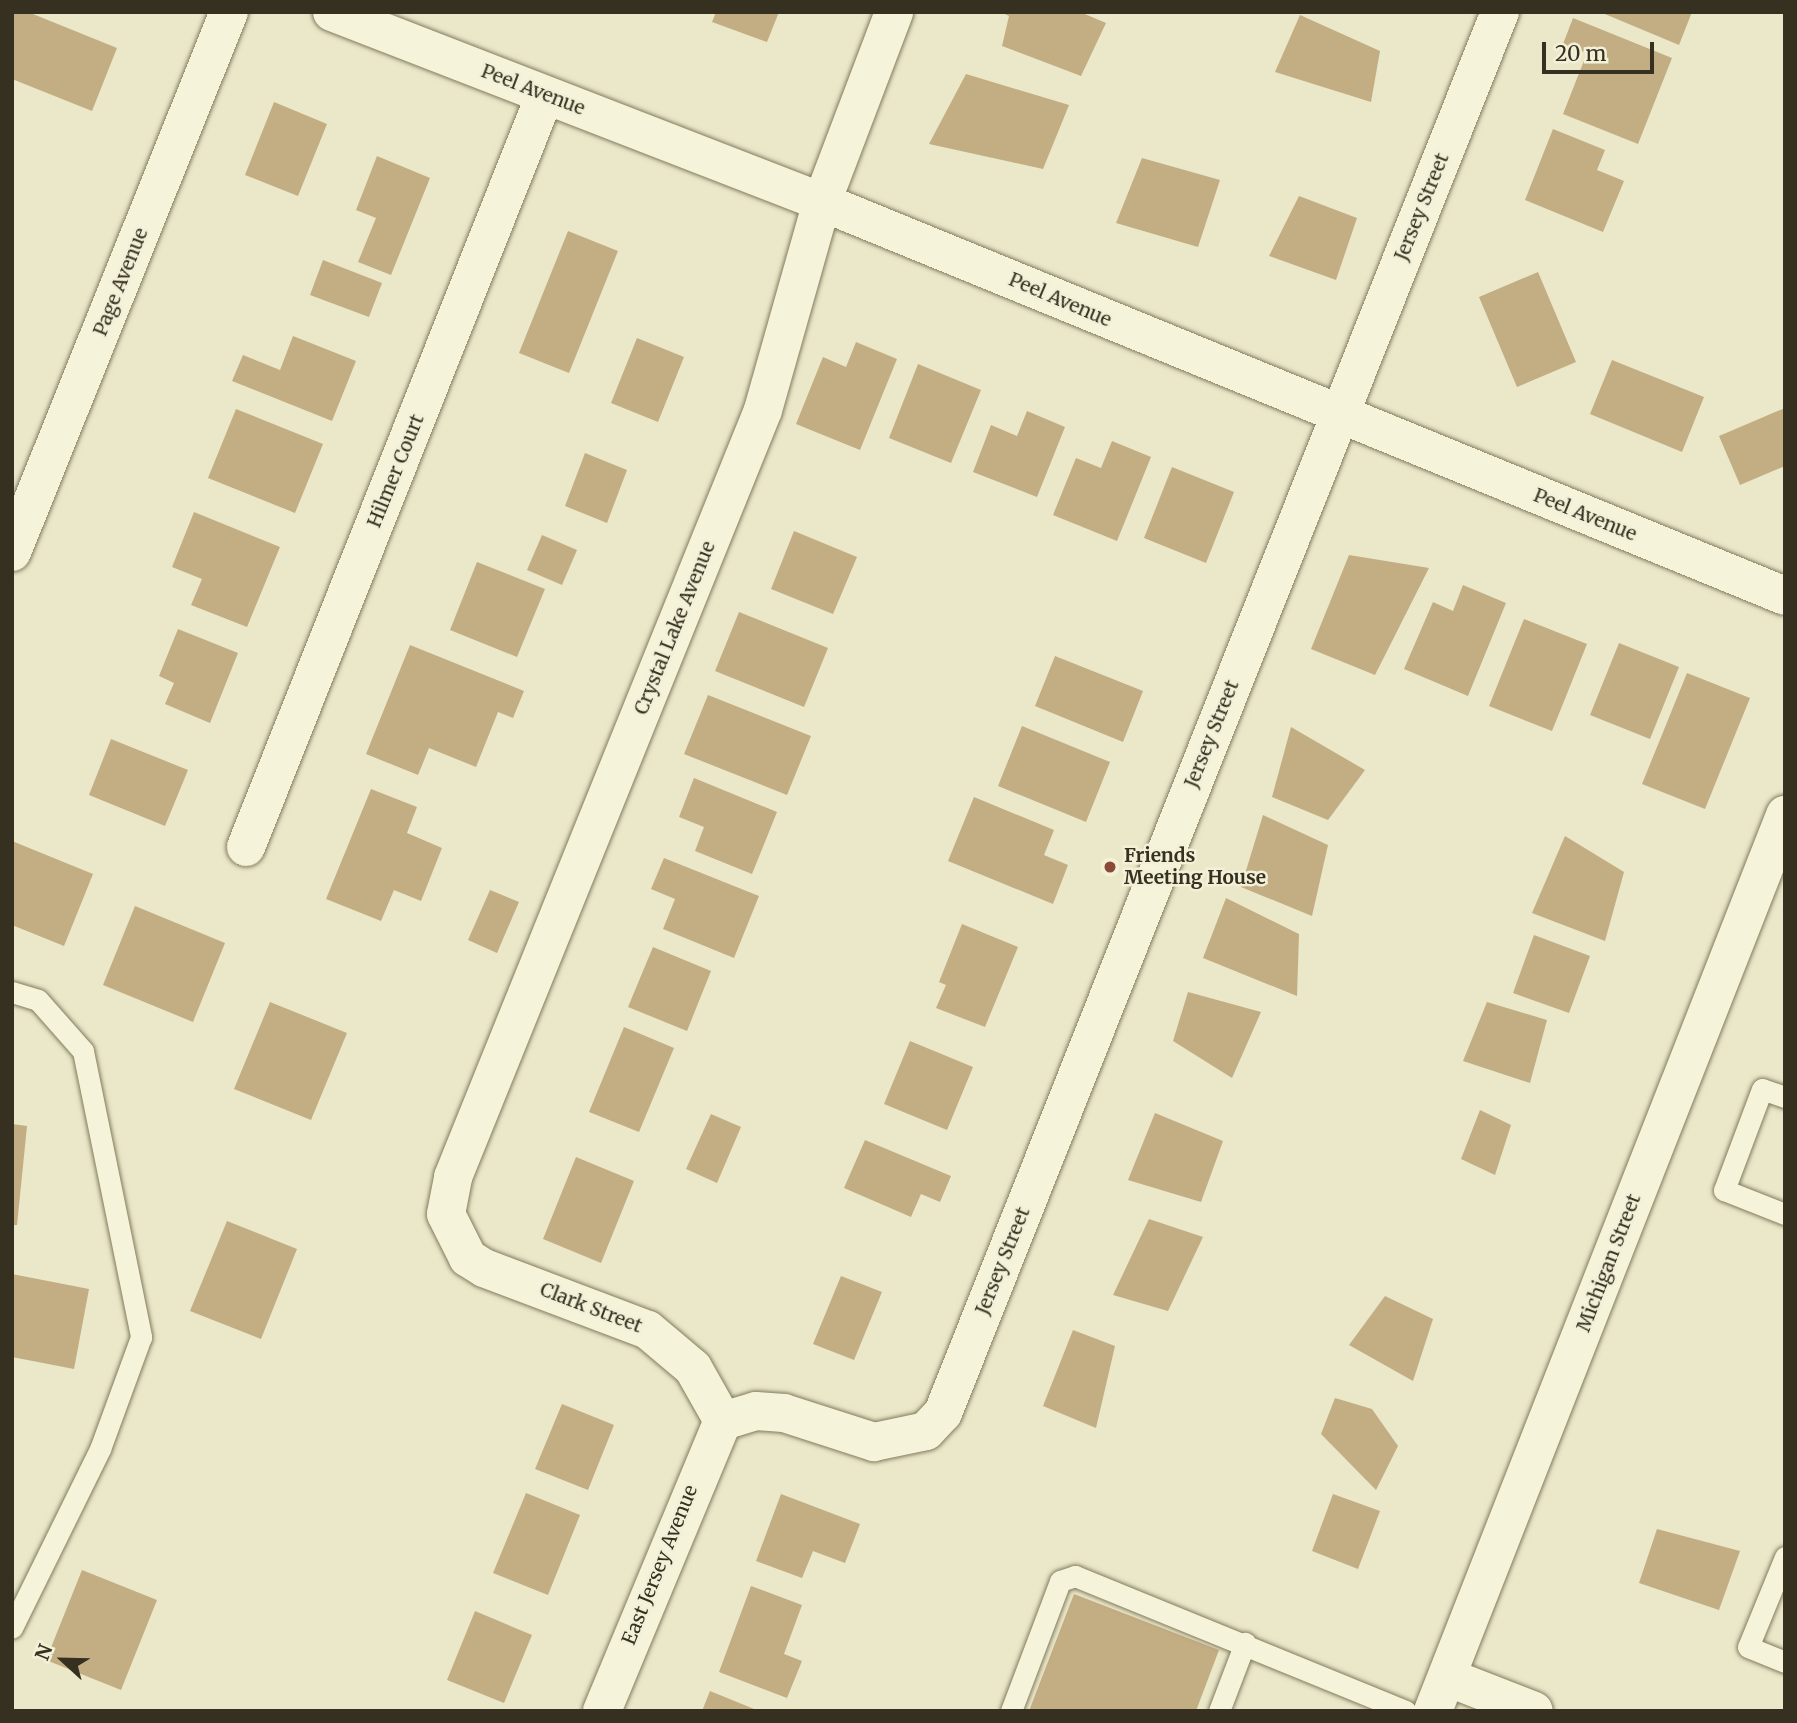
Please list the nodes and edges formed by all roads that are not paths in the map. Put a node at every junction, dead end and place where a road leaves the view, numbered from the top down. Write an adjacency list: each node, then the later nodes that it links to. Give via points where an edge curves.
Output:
1 (229, 12): 8 (street, Page Avenue)
2 (332, 12): 5 (street, Peel Avenue)
3 (894, 12): 6 (street, Crystal Lake Avenue)
4 (1500, 12): 7 (street, Jersey Street)
5 (545, 95): 6 (street, Peel Avenue); 11 (street, Hilmer Court)
6 (822, 202): 7 (street, Peel Avenue); 15 (street, Crystal Lake Avenue, via 763,410 453,1177 446,1214)
7 (1338, 415): 9 (street, Peel Avenue); 16 (street, Jersey Street, via 943,1413 926,1431 906,1439 849,1438 784,1413 757,1411)
8 (12, 552)
9 (1785, 596)
10 (1785, 815): 21 (street, Michigan Street)
11 (246, 847)
12 (12, 992): 18 (lane, via 38,1000 83,1051 141,1337 100,1449)
13 (1785, 1097): 14 (lane, via 1762,1089 1724,1190)
14 (1785, 1214)
15 (453, 1237): 16 (street, Clark Street, via 484,1268 648,1330 693,1368)
16 (723, 1421): 22 (street, East Jersey Avenue)
17 (1785, 1557): 20 (lane, via 1748,1647)
18 (12, 1628)
19 (1245, 1643): 23 (lane, via 1075,1576 1060,1581); 24 (lane); 25 (lane)
20 (1785, 1662)
21 (1440, 1694): 26 (street)
22 (602, 1711)
23 (1011, 1711)
24 (1219, 1711)
25 (1406, 1711)
26 (1534, 1711)

